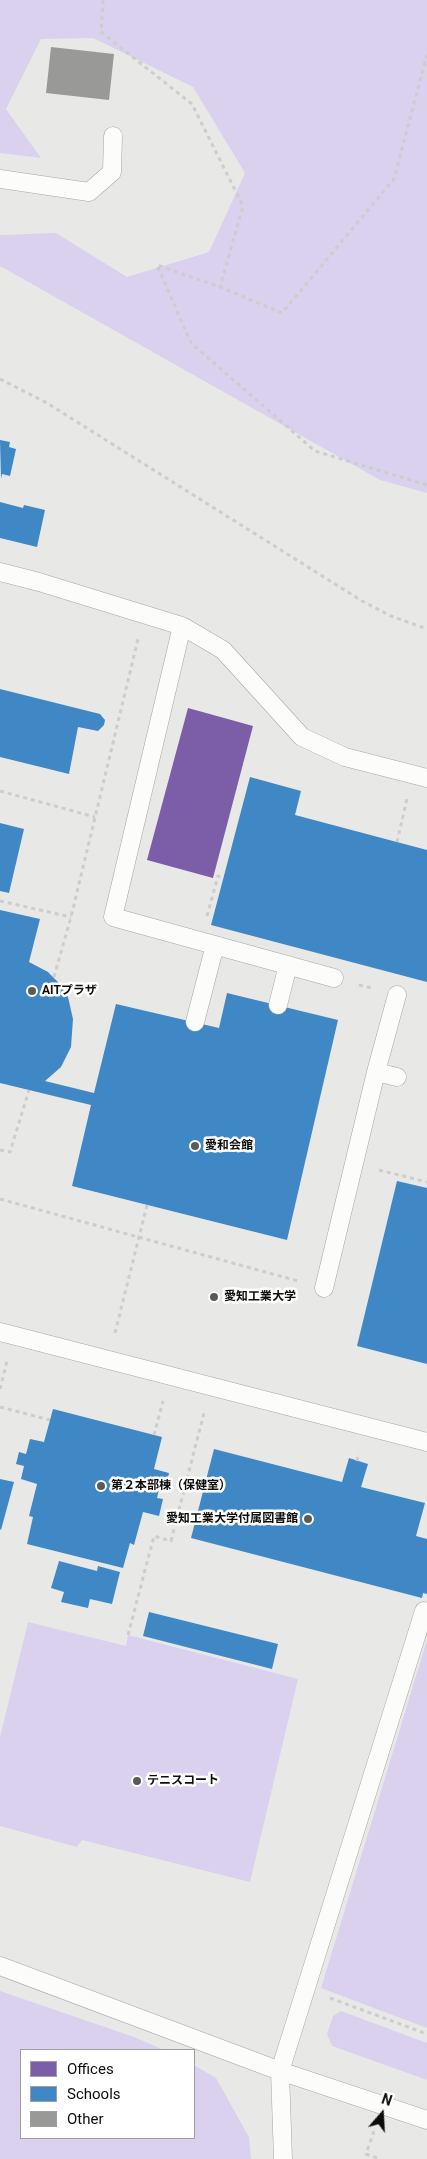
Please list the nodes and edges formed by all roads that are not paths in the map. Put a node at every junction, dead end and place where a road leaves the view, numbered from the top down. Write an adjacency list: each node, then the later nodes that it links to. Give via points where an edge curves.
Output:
1 (114, 136): 2 (lane, via 112,172 90,192)
2 (0, 179)
3 (0, 572): 4 (lane)
4 (182, 626): 5 (lane, via 223,650 302,737 345,757); 6 (lane, via 113,917)
5 (420, 776)
6 (208, 943): 7 (lane); 11 (lane)
7 (288, 965): 8 (lane); 10 (lane)
8 (334, 978)
9 (397, 995): 12 (lane)
10 (278, 1004)
11 (195, 1022)
12 (376, 1072): 13 (lane); 14 (lane)
13 (397, 1077)
14 (324, 1288)
15 (0, 1332): 16 (lane)
16 (427, 1442)
17 (427, 1612): 19 (lane, via 424,1611)
18 (0, 1966): 19 (lane)
19 (280, 2071): 20 (lane); 21 (lane)
20 (427, 2120)
21 (283, 2159)

